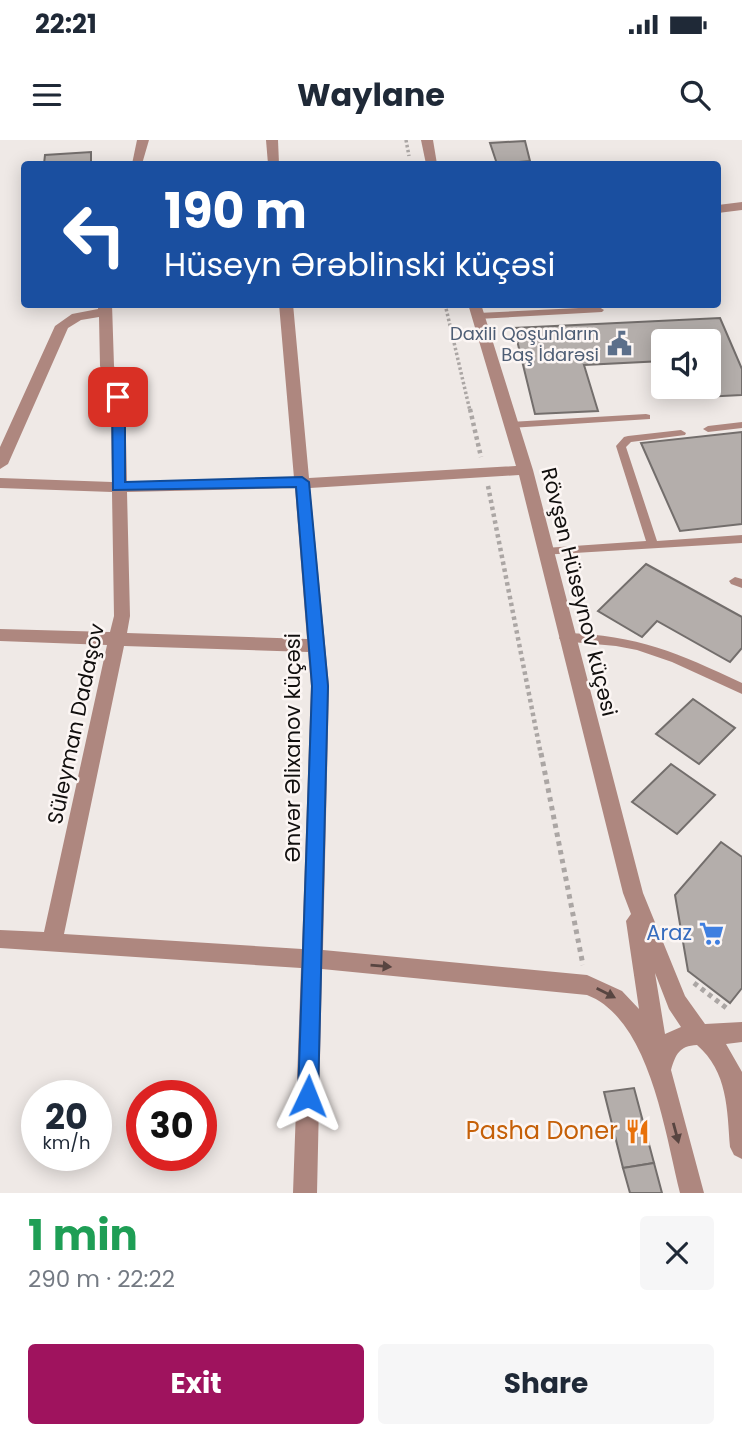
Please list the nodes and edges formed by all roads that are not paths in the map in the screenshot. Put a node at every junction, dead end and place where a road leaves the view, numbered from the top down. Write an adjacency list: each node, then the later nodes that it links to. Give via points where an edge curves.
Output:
1 (143, 140): 4 (street)
2 (272, 140): 5 (street)
3 (427, 140): 6 (street)
4 (138, 161)
5 (274, 161)
6 (431, 161)
7 (742, 206): 8 (street)
8 (721, 209)
9 (104, 308): 18 (street, via 62,326); 22 (street, Süleyman Dadaşov, via 107,366 118,397)
10 (286, 308): 20 (street, Ənvər Əlixanov küçəsi)
11 (476, 310): 12 (lane); 14 (street, Rövşən Hüseynov küçəsi)
12 (600, 310)
13 (646, 417): 14 (lane)
14 (510, 425): 19 (street, Rövşən Hüseynov küçəsi)
15 (742, 425): 16 (lane)
16 (708, 429)
17 (681, 433): 24 (lane, via 628,439 621,446)
18 (0, 464)
19 (525, 470): 20 (street); 25 (street, Rövşən Hüseynov küçəsi)
20 (302, 482): 22 (street); 29 (street, Ənvər Əlixanov küçəsi)
21 (0, 483): 22 (street)
22 (118, 486): 27 (street, Süleyman Dadaşov)
23 (742, 539): 24 (lane)
24 (653, 545): 25 (lane)
25 (545, 552): 28 (street, Rövşən Hüseynov küçəsi)
26 (0, 635): 27 (street)
27 (119, 638): 29 (street); 33 (street, Süleyman Dadaşov)
28 (565, 638): 30 (lane, via 602,637 645,645); 31 (street, Rövşən Hüseynov küçəsi)
29 (318, 646): 34 (street, Ənvər Əlixanov küçəsi)
30 (742, 688)
31 (633, 893): 36 (street, via 666,979); 38 (street)
32 (0, 939): 33 (street)
33 (52, 943): 34 (street)
34 (313, 959): 38 (street, one-way to 38, via 603,990 629,1012 647,1039); 41 (street, Ənvər Əlixanov küçəsi)
35 (742, 1032): 36 (street)
36 (699, 1033): 38 (street, via 668,1042); 39 (street, via 722,1055)
37 (742, 1065): 39 (street)
38 (660, 1073): 42 (street, one-way to 42)
39 (736, 1088): 40 (street)
40 (742, 1147)
41 (305, 1193)
42 (691, 1193)

